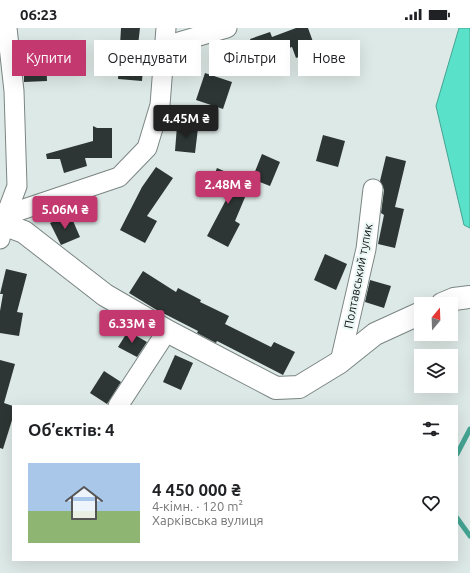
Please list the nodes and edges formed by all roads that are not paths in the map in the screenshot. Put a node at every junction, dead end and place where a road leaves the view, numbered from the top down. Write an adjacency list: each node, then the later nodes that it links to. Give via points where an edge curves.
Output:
1 (7, 28): 5 (street, via 14,91 17,186)
2 (227, 28): 3 (street)
3 (166, 37): 5 (street, via 160,105 147,148 119,177 18,211)
4 (373, 189): 10 (street, Полтавський тупик, via 366,249)
5 (1, 228): 9 (street, via 24,232 105,295)
6 (470, 297): 7 (street)
7 (458, 298)
8 (414, 316): 10 (street, via 375,334)
9 (167, 331): 10 (street, via 276,388 299,387); 11 (street)
10 (340, 362)
11 (119, 405)

